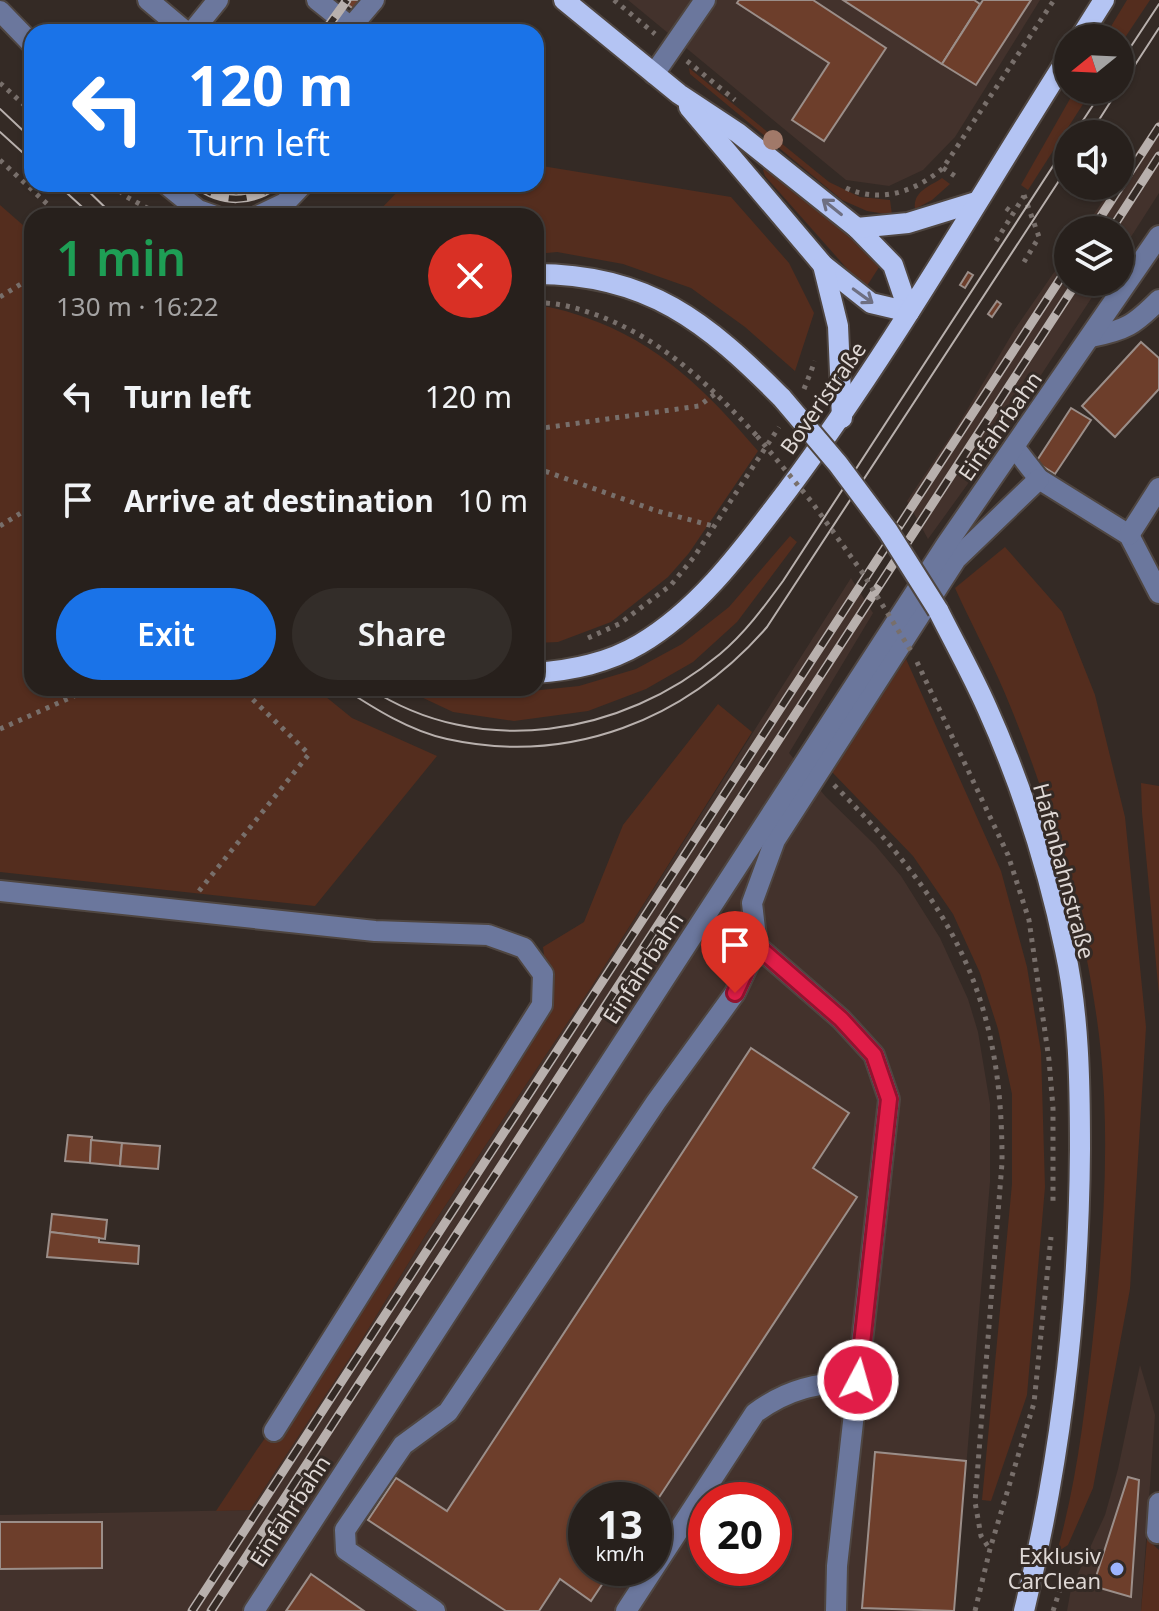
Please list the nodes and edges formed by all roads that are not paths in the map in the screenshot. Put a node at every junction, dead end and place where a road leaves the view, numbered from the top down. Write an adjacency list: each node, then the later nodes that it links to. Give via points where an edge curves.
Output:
1 (5, 0): 9 (street)
2 (148, 0): 10 (street)
3 (218, 0): 11 (street)
4 (317, 0): 12 (street)
5 (374, 0): 13 (street)
6 (564, 0): 16 (main road)
7 (705, 0): 16 (street)
8 (1104, 0): 14 (main road)
9 (0, 9): 15 (street)
10 (179, 24)
11 (196, 24)
12 (347, 24)
13 (358, 24)
14 (1089, 24)
15 (24, 35)
16 (654, 74): 18 (main road)
17 (1054, 79): 21 (main road, Boveristraße)
18 (679, 94): 24 (main road, one-way to 18, via 738,133); 26 (main road)
19 (176, 192): 22 (street)
20 (295, 192): 23 (street)
21 (976, 202): 24 (main road, via 908,223); 29 (main road, Boveristraße)
22 (196, 208)
23 (275, 208)
24 (857, 228): 29 (main road, via 893,265)
25 (1159, 236): 30 (street, Einfahrbahn)
26 (823, 265): 29 (main road, one-way to 29, via 871,303); 32 (main road, via 838,326)
27 (544, 274): 31 (main road, Boveristraße, via 609,282 659,299 714,334)
28 (1159, 300): 30 (street, via 1136,323)
29 (909, 312): 32 (main road, Boveristraße)
30 (1091, 337): 33 (street, Einfahrbahn)
31 (784, 407): 49 (main road, Hafenbahnstraße, bridge, via 838,464 938,610 987,708 1031,824 1065,951 1080,1072 1080,1228 1063,1413)
32 (842, 418): 38 (main road, Boveristraße, via 745,546 672,621 640,644 598,663)
33 (1015, 448): 34 (street); 45 (street, Einfahrbahn, via 946,545)
34 (1039, 479): 36 (street); 40 (street, via 956,559 775,840 752,903)
35 (1159, 488): 36 (street)
36 (1129, 535): 37 (street)
37 (1159, 593)
38 (544, 672)
39 (0, 891): 42 (street, via 375,931 488,935 524,948 543,974 542,1005)
40 (757, 946): 41 (street, via 874,1055 889,1099); 46 (street, via 735,993 448,1412 403,1445 345,1530 346,1550)
41 (858, 1380): 47 (street, via 809,1385 755,1413); 48 (street)
42 (274, 1431)
43 (1159, 1503): 44 (street)
44 (1157, 1533)
45 (254, 1611)
46 (435, 1611)
47 (626, 1611)
48 (836, 1611)
49 (1024, 1611)

